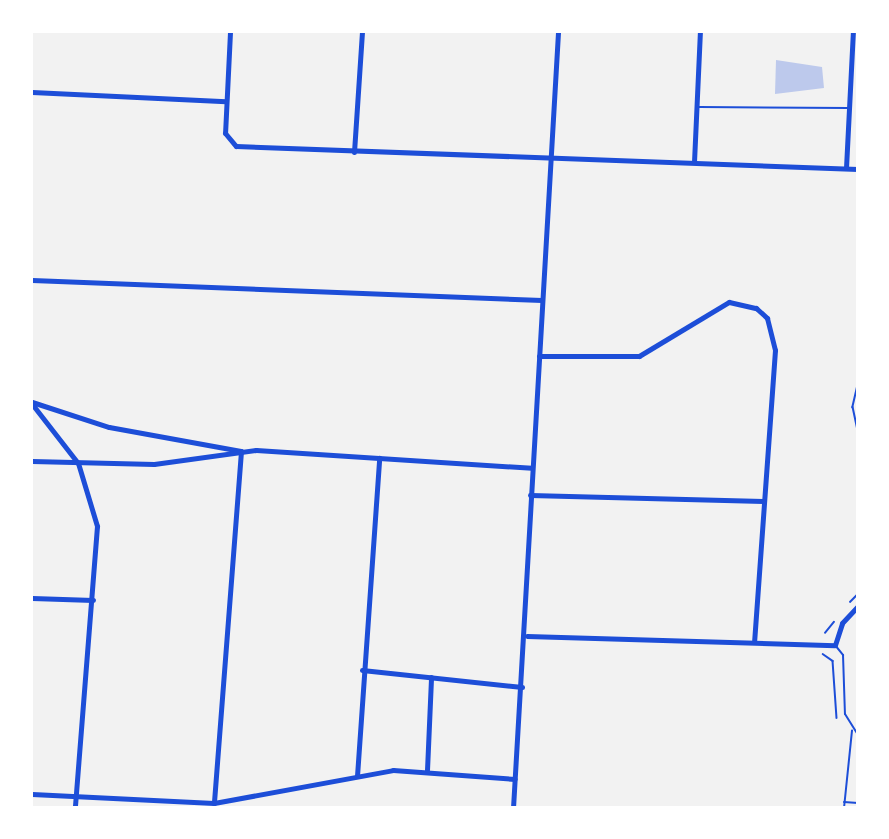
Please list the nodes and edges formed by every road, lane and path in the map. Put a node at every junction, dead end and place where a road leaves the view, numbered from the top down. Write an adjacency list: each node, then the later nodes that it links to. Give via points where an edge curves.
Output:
1 (230, 32): 7 (street)
2 (362, 32): 10 (street)
3 (557, 32): 11 (street)
4 (700, 32): 8 (street)
5 (853, 32): 9 (street)
6 (32, 92): 7 (street)
7 (226, 101): 10 (street, via 225,133 233,144)
8 (696, 107): 9 (lane); 12 (street)
9 (849, 108): 13 (street)
10 (354, 152): 11 (street)
11 (552, 158): 12 (street); 16 (street)
12 (694, 162): 13 (street)
13 (846, 168): 14 (street)
14 (858, 169)
15 (32, 280): 16 (street)
16 (542, 300): 17 (street)
17 (539, 356): 25 (street); 27 (street, via 639,356 716,307 729,302 756,308 773,331 775,350)
18 (858, 385): 20 (path, via 853,407)
19 (32, 403): 21 (street, via 110,427); 24 (street)
20 (858, 430)
21 (241, 451): 22 (street); 24 (street, via 186,462); 47 (street)
22 (379, 458): 25 (street); 35 (street)
23 (32, 461): 24 (street)
24 (78, 463): 29 (street, via 98,526)
25 (531, 468): 26 (street)
26 (530, 495): 27 (street); 31 (street)
27 (763, 501): 32 (street)
28 (32, 598): 29 (street)
29 (93, 600): 45 (street)
30 (858, 606): 33 (street, via 842,623)
31 (527, 636): 32 (street); 37 (street)
32 (754, 640): 33 (street)
33 (835, 645): 39 (lane, via 843,655 845,714)
34 (823, 654): 38 (path, via 832,661)
35 (362, 670): 36 (street); 42 (street)
36 (431, 677): 37 (street); 41 (street)
37 (522, 687): 43 (street)
38 (837, 718)
39 (852, 730): 40 (lane); 46 (lane)
40 (858, 735)
41 (427, 770): 42 (street); 43 (street)
42 (357, 776): 47 (street)
43 (515, 779): 50 (street)
44 (32, 794): 45 (street)
45 (77, 796): 47 (street); 49 (street)
46 (844, 802): 48 (lane); 51 (lane)
47 (214, 803)
48 (858, 803)
49 (75, 807)
50 (513, 807)
51 (844, 807)

